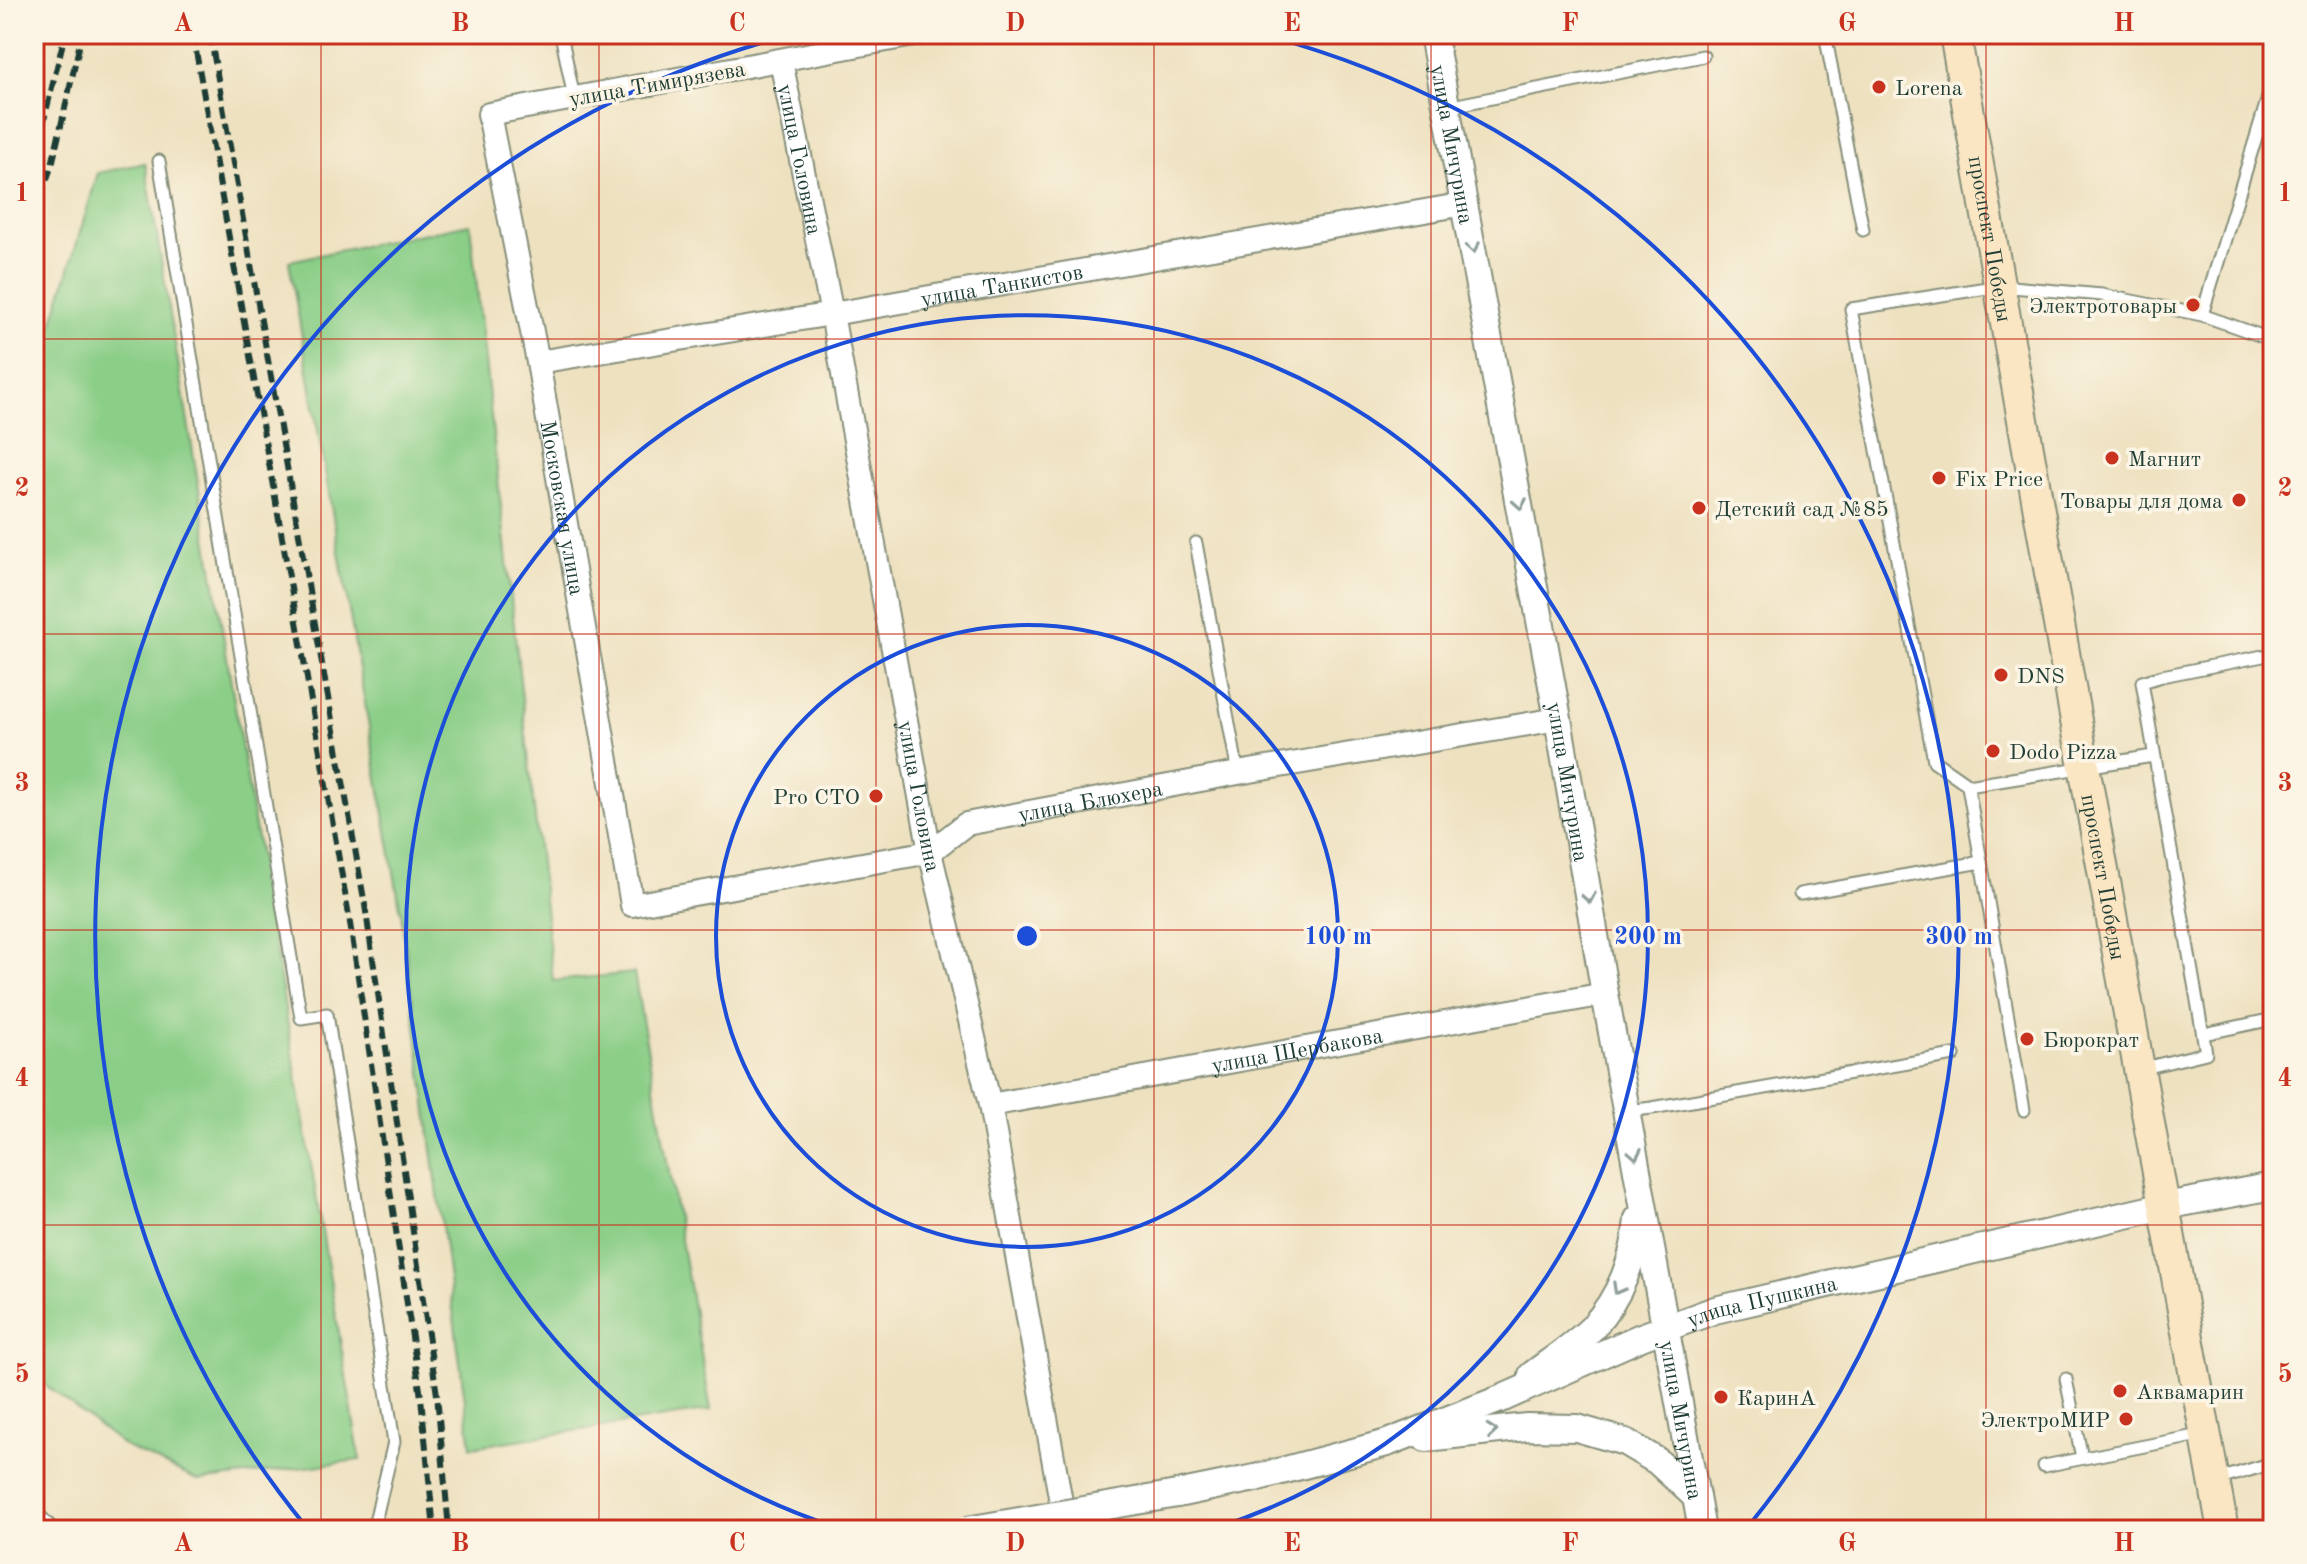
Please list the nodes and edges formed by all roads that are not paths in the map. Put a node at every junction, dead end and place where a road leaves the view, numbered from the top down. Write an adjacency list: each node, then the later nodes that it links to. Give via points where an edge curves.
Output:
1 (561, 34): 9 (lane)
2 (919, 34): 7 (street, улица Тимирязева)
3 (1433, 34): 10 (street, улица Мичурина)
4 (1825, 34): 14 (lane)
5 (1955, 34): 15 (main road, проспект Победы)
6 (1703, 56): 10 (lane)
7 (781, 61): 9 (street, улица Тимирязева); 16 (street, улица Головина)
8 (2273, 81): 17 (lane)
9 (574, 98): 11 (street, улица Тимирязева)
10 (1447, 107): 13 (street, улица Мичурина)
11 (489, 114): 19 (street, Московская улица)
12 (159, 161): 54 (lane, via 301,1018 327,1014 363,1243 394,1442)
13 (1465, 204): 16 (street, улица Танкистов); 22 (street, улица Мичурина, one-way to 22)
14 (1863, 230)
15 (2000, 286): 17 (lane, via 2102,295); 24 (main road, проспект Победы); 26 (lane, via 1851,309 1934,761)
16 (832, 314): 19 (street, улица Танкистов); 27 (street, улица Головина)
17 (2202, 315): 18 (lane)
18 (2273, 340)
19 (538, 362): 30 (street, Московская улица)
20 (1196, 543): 25 (lane)
21 (2273, 654): 23 (lane, via 2142,682)
22 (1558, 719): 25 (street, улица Блюхера); 31 (street, улица Мичурина, one-way to 31)
23 (2153, 756): 24 (lane); 33 (lane)
24 (2084, 766): 26 (lane); 35 (main road, проспект Победы)
25 (1238, 773): 27 (street, улица Блюхера, via 966,824)
26 (1970, 786): 28 (lane)
27 (930, 852): 30 (street, улица Блюхера); 36 (street, улица Головина)
28 (1981, 862): 29 (lane); 37 (lane)
29 (1800, 894)
30 (632, 905)
31 (1605, 994): 36 (street, улица Щербакова); 38 (street, улица Мичурина)
32 (2273, 1019): 33 (lane)
33 (2204, 1034): 35 (lane, via 2206,1053)
34 (1954, 1055): 38 (lane)
35 (2140, 1069): 41 (main road, проспект Победы)
36 (990, 1105): 56 (street, улица Головина)
37 (2024, 1110)
38 (1627, 1111): 40 (street, улица Мичурина, one-way to 40)
39 (2273, 1186): 41 (street, улица Пушкина)
40 (1641, 1187): 42 (street, улица Мичурина); 44 (street, one-way to 44, via 1632,1259 1618,1291 1592,1328)
41 (2165, 1206): 42 (street, улица Пушкина, via 1759,1299); 45 (main road, проспект Победы)
42 (1664, 1328): 44 (street, улица Пушкина); 51 (street, улица Мичурина)
43 (2066, 1379): 47 (lane)
44 (1503, 1398): 46 (street, улица Пушкина)
45 (2206, 1434): 47 (lane); 50 (main road, проспект Победы)
46 (1387, 1443): 51 (street, one-way to 51, via 1527,1427 1577,1428 1625,1442 1657,1461); 55 (street, улица Пушкина, bridge, via 1177,1494)
47 (2082, 1458): 49 (lane)
48 (2273, 1463): 50 (lane)
49 (2044, 1466)
50 (2214, 1480): 58 (main road, проспект Победы)
51 (1696, 1497): 57 (street, улица Мичурина)
52 (34, 1518): 53 (street)
53 (46, 1530)
54 (373, 1530)
55 (967, 1530)
56 (1066, 1530)
57 (1702, 1530)
58 (2223, 1530)

